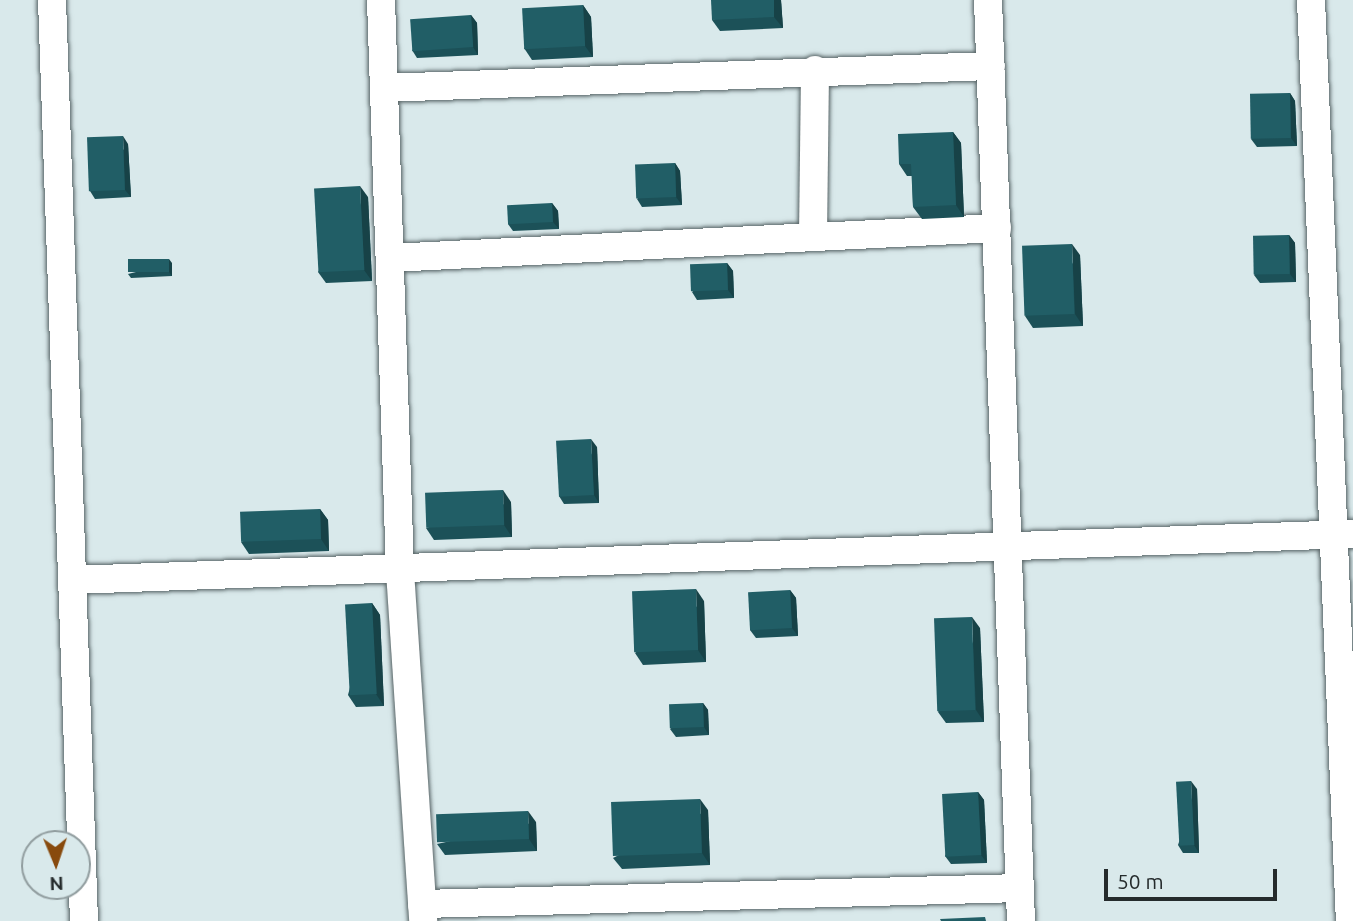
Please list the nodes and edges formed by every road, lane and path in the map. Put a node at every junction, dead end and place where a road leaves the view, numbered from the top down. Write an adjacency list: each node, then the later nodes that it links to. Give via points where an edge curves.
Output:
1 (52, 0): 14 (street)
2 (381, 0): 7 (street)
3 (988, 0): 5 (street)
4 (1311, 0): 11 (street)
5 (991, 65): 6 (street); 8 (street)
6 (815, 71): 7 (street); 9 (street)
7 (384, 88): 10 (street)
8 (997, 228): 9 (street); 12 (street)
9 (813, 236): 10 (street)
10 (390, 258): 13 (street)
11 (1343, 534): 12 (street); 19 (street)
12 (1008, 546): 13 (street); 15 (street)
13 (400, 571): 14 (street); 16 (street)
14 (72, 580): 17 (street)
15 (1020, 888): 16 (street); 18 (street)
16 (423, 912)
17 (84, 921)
18 (1021, 921)
19 (1350, 921)

